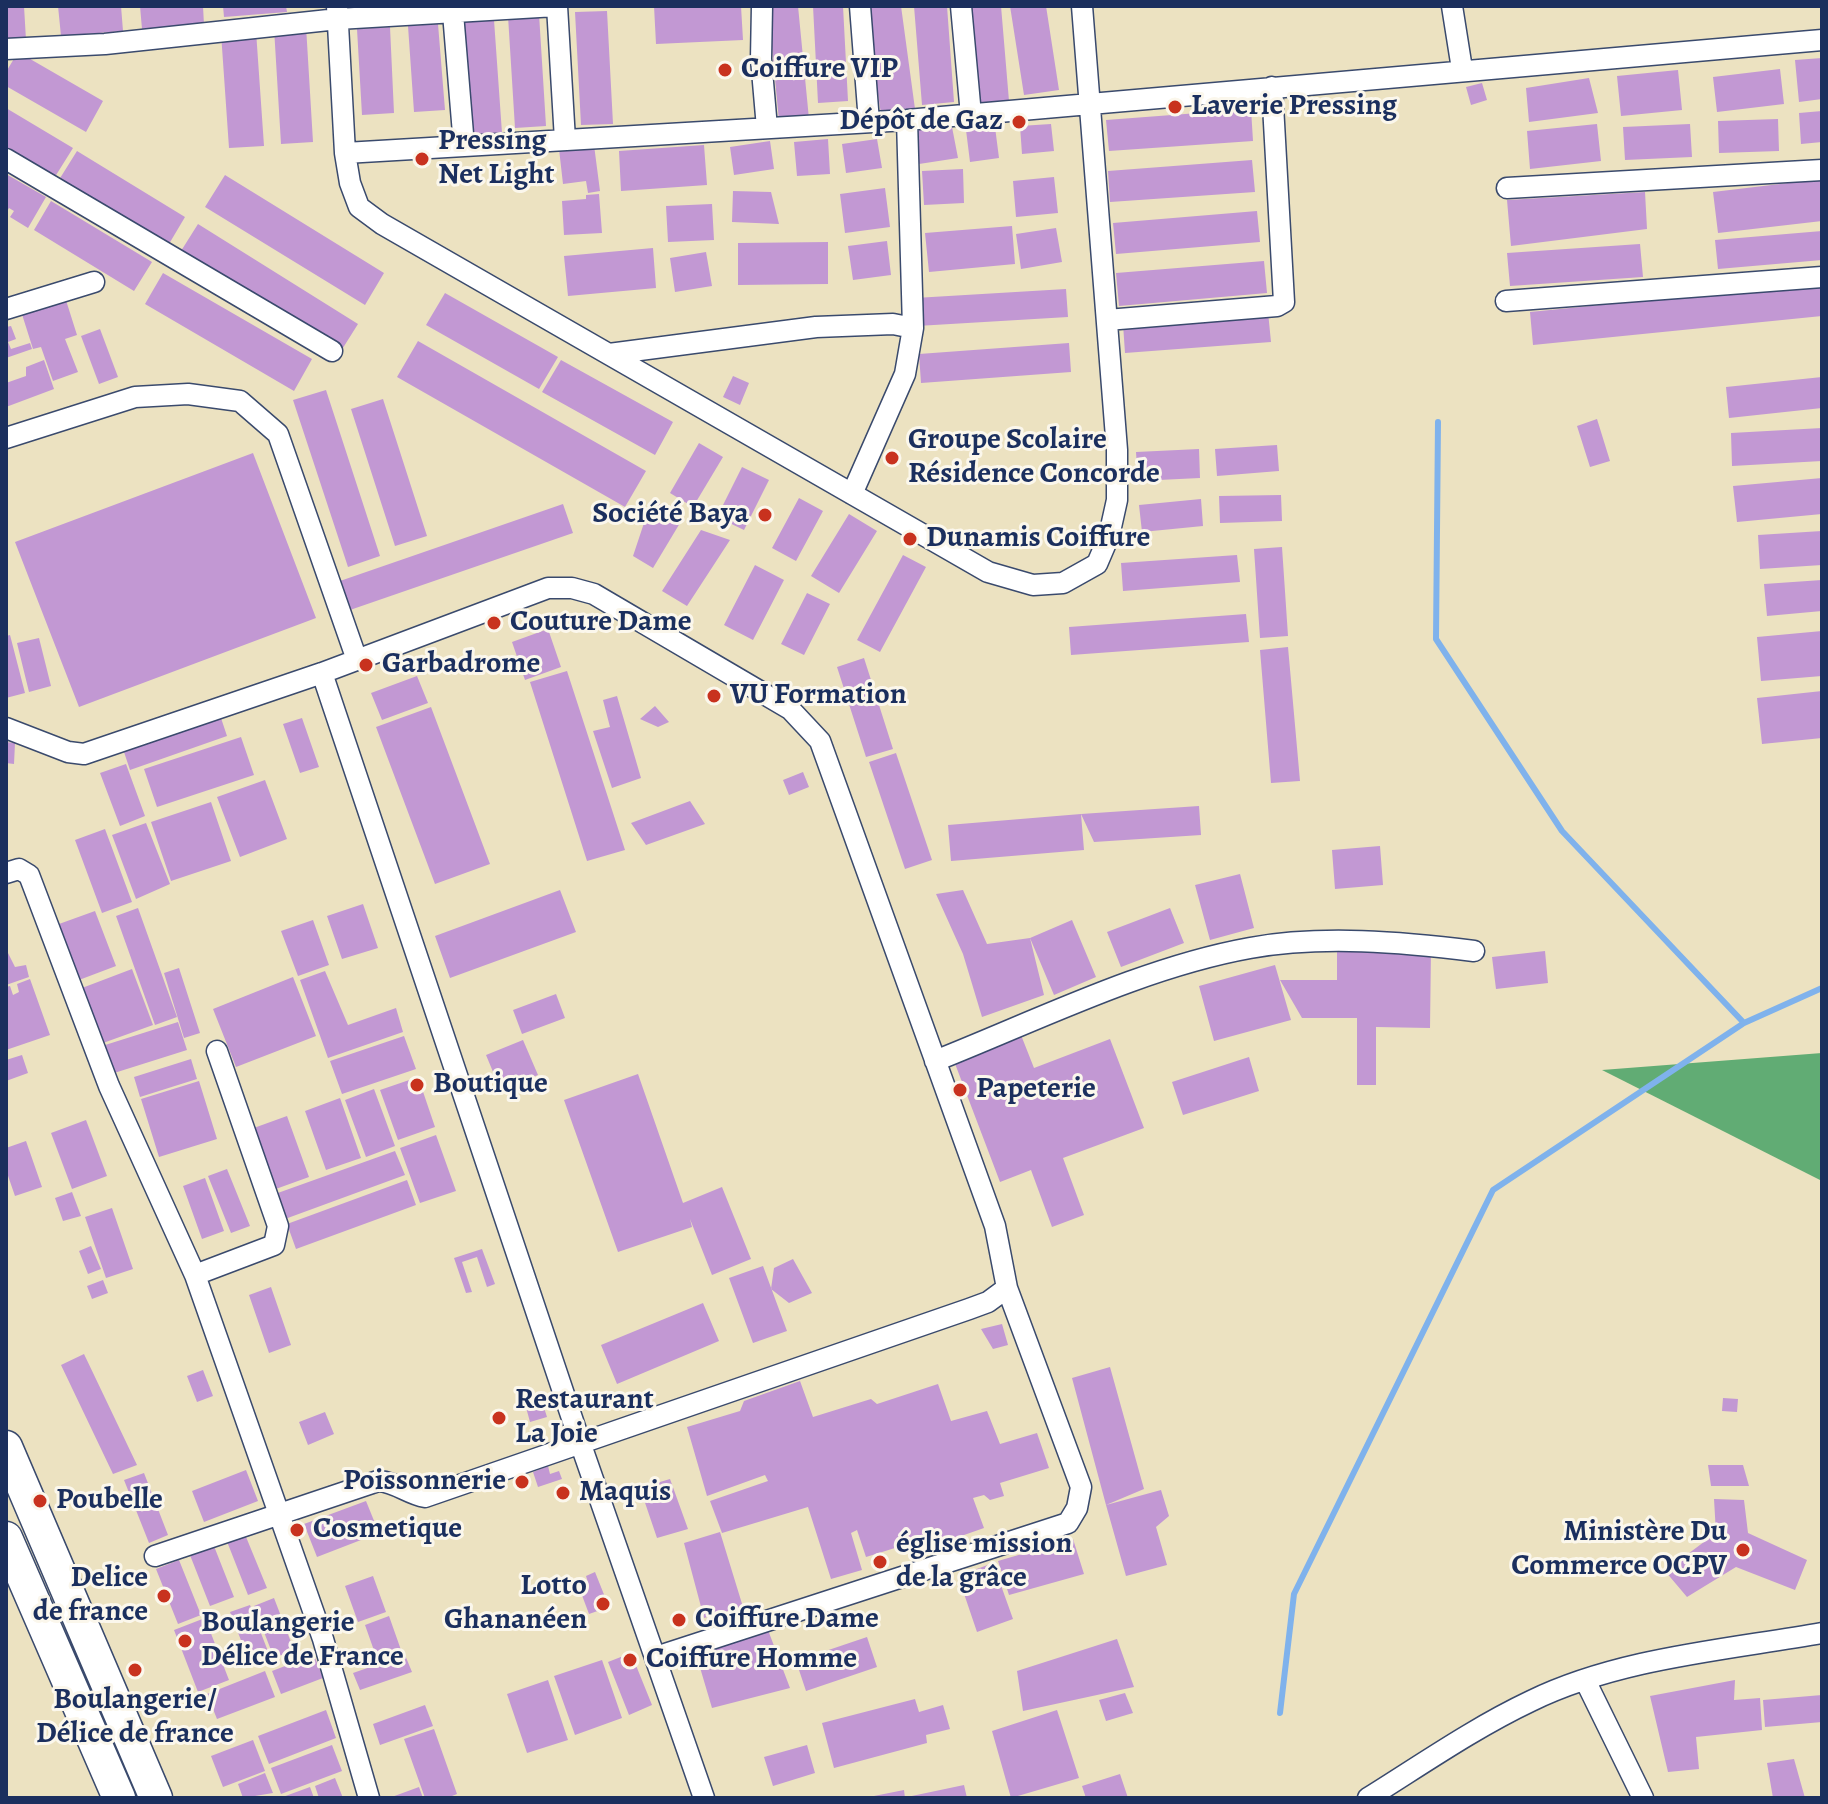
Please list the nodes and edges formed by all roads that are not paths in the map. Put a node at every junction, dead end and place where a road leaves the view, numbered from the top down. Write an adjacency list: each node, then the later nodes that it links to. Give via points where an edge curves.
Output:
1 (556, 6): 8 (street); 18 (street)
2 (762, 6): 17 (street)
3 (860, 6): 16 (street)
4 (961, 6): 14 (street)
5 (1082, 6): 13 (street)
6 (1452, 6): 11 (street)
7 (337, 13): 8 (street); 10 (street, via 105,44); 20 (street)
8 (453, 13): 19 (street)
9 (1822, 40): 11 (street)
10 (6, 49)
11 (1462, 69): 12 (street)
12 (1272, 87): 13 (street); 28 (street, via 1284,302)
13 (1089, 103): 14 (street); 28 (street)
14 (971, 115): 15 (street)
15 (907, 120): 16 (street); 29 (street)
16 (869, 122): 17 (street)
17 (767, 128): 18 (street)
18 (565, 140): 19 (street)
19 (464, 146): 20 (street)
20 (345, 153): 31 (street, via 359,207)
21 (6, 159): 30 (street)
22 (1822, 170): 23 (street)
23 (1507, 188)
24 (1822, 277): 26 (street)
25 (94, 282): 27 (street)
26 (1506, 301)
27 (6, 309)
28 (1107, 320): 33 (street, via 1117,500 1097,564 1063,583 1033,585 1003,577)
29 (913, 328): 31 (street, via 816,327); 33 (street, via 905,374)
30 (332, 351)
31 (609, 354): 33 (street)
32 (6, 438): 34 (street, via 135,397 188,394 240,401 278,434)
33 (852, 494)
34 (357, 660): 35 (street); 40 (street, via 548,588 572,588 594,594 790,709 820,741)
35 (322, 673): 36 (street, via 84,754); 43 (street)
36 (6, 728)
37 (6, 873): 41 (street, via 19,869 29,875 109,1086)
38 (1474, 951): 40 (street, via 1356,943 1251,948 1153,975)
39 (217, 1051): 41 (street, via 278,1226 274,1245)
40 (935, 1061): 42 (street, via 995,1226)
41 (195, 1275): 45 (street)
42 (1007, 1288): 43 (street, via 988,1302); 49 (street, via 1081,1487 1068,1523)
43 (581, 1445): 45 (street, via 425,1497 378,1481); 49 (street)
44 (6, 1447): 52 (main road)
45 (276, 1513): 47 (street); 53 (street, via 323,1639)
46 (6, 1538): 51 (main road)
47 (155, 1556)
48 (1822, 1633): 50 (street)
49 (656, 1657): 54 (street)
50 (1585, 1680): 55 (street, via 1531,1700); 56 (street)
51 (119, 1798)
52 (156, 1798)
53 (369, 1798)
54 (704, 1798)
55 (1368, 1798)
56 (1643, 1798)

